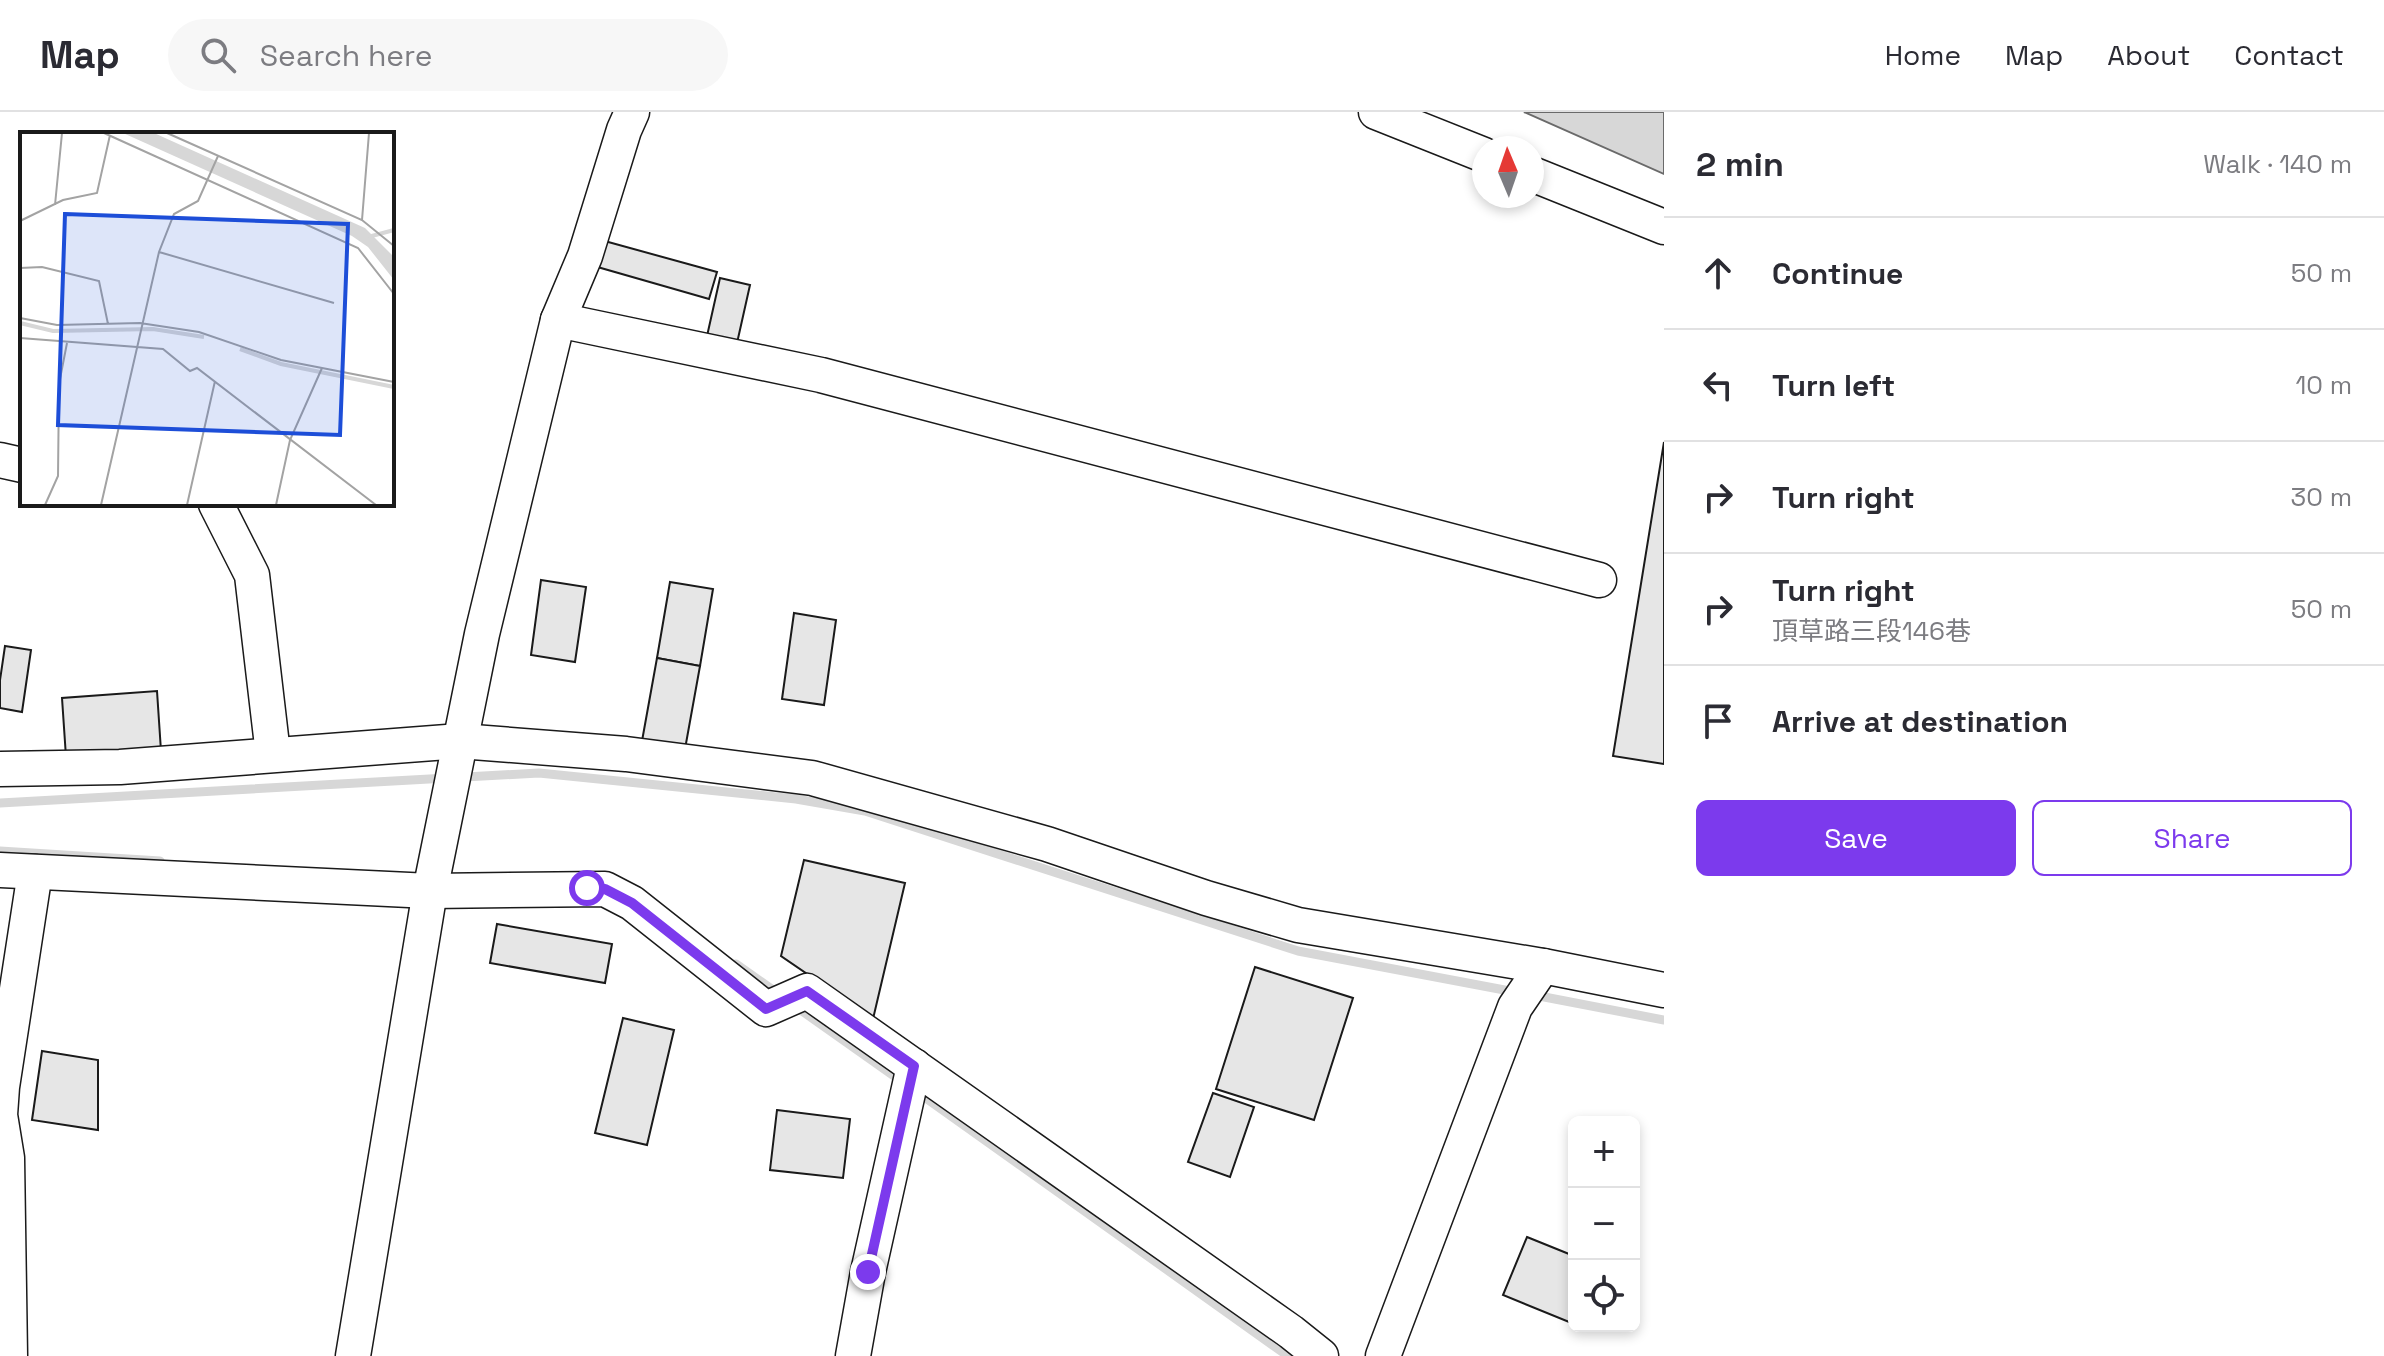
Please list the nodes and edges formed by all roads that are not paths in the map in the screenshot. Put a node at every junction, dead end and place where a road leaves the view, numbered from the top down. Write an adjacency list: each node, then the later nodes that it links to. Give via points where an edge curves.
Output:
1 (632, 112): 6 (street)
2 (1376, 112): 3 (street)
3 (1472, 150)
4 (1544, 179): 5 (street)
5 (1664, 227)
6 (558, 320): 10 (street, via 821,375); 11 (street)
7 (0, 460): 8 (street)
8 (20, 465)
9 (217, 506): 12 (street, via 252,575)
10 (1599, 580)
11 (460, 741): 12 (street); 16 (street); 17 (street, via 626,754 812,778 1047,844 1298,925)
12 (273, 754): 13 (street, via 120,767)
13 (0, 769)
14 (0, 870): 15 (street)
15 (35, 872): 16 (street); 20 (street, via 0,1115 7,1158)
16 (430, 891): 19 (street, via 605,889 632,903 766,1009 807,991); 21 (street)
17 (1530, 985): 18 (street); 24 (street)
18 (1664, 990)
19 (914, 1066): 22 (street); 23 (street)
20 (10, 1356)
21 (353, 1356)
22 (853, 1356)
23 (1321, 1356)
24 (1383, 1356)

